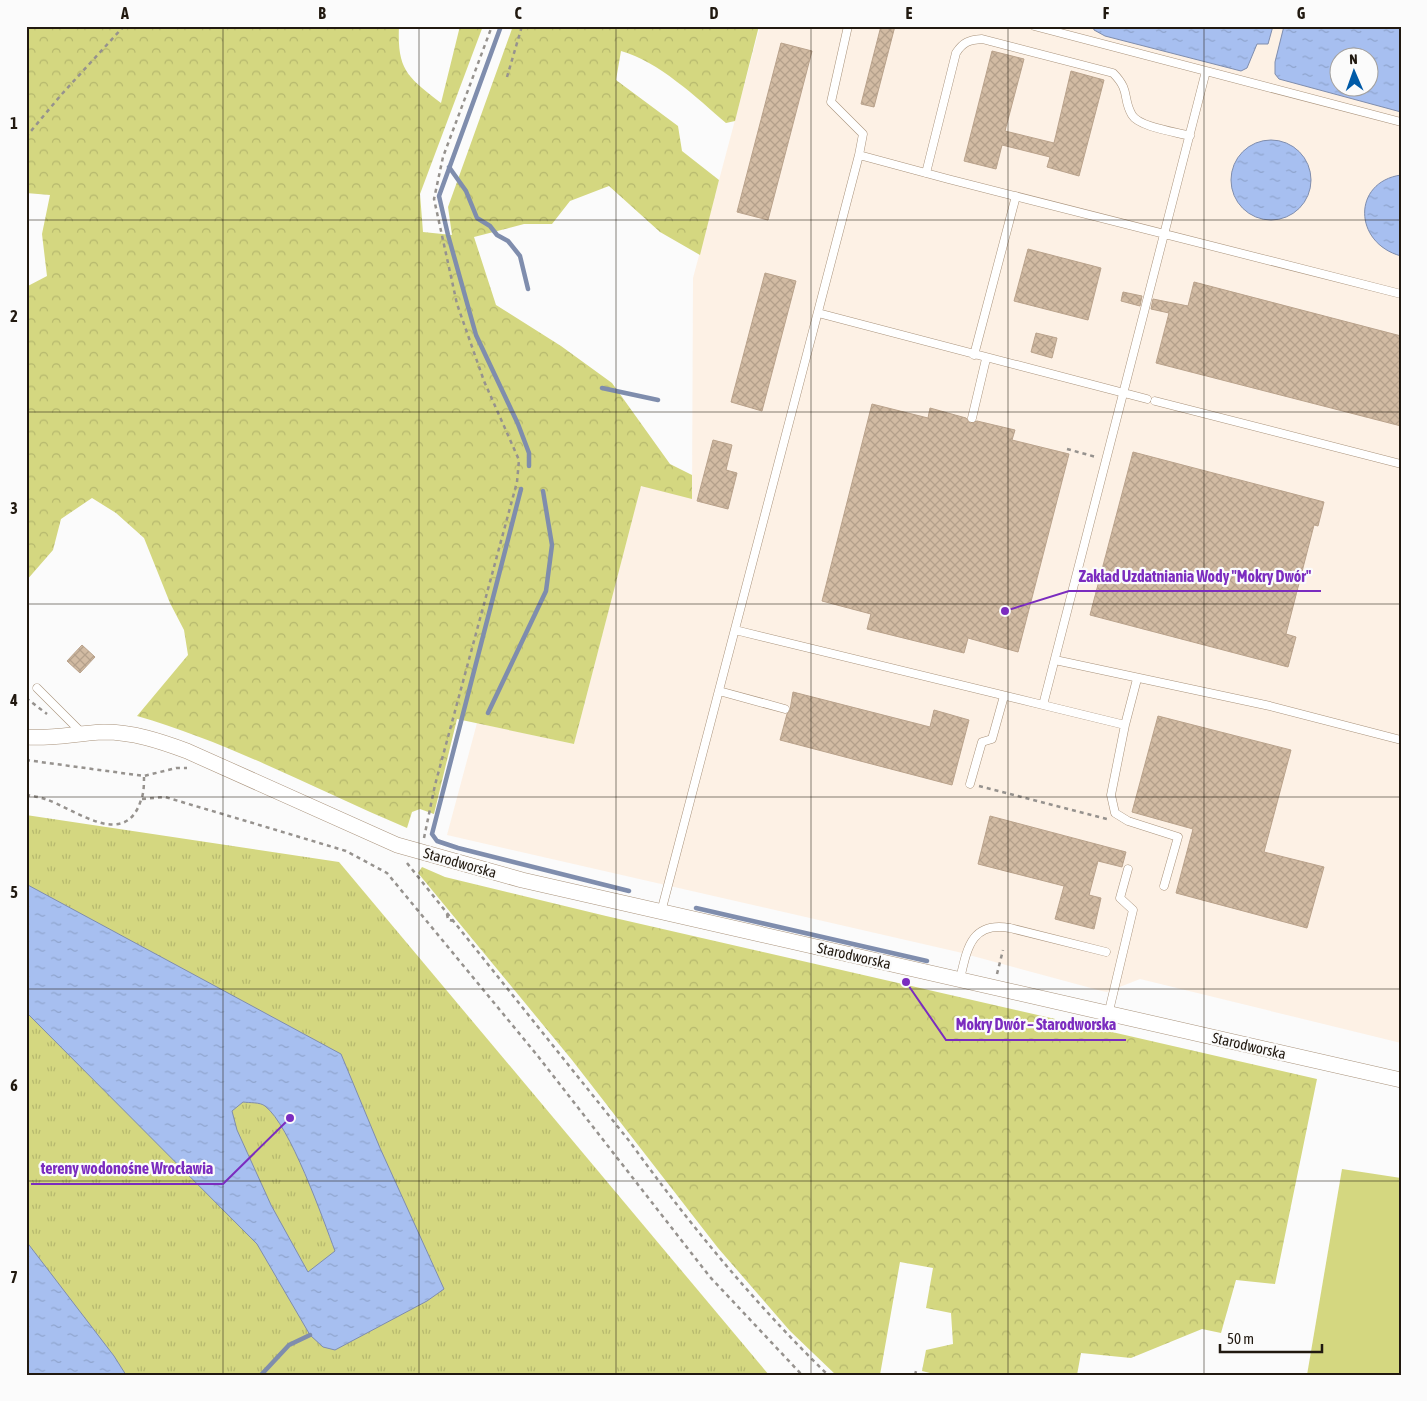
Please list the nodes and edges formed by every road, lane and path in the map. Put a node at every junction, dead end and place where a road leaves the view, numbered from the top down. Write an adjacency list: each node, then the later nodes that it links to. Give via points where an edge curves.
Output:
1 (124, 26): 10 (path)
2 (492, 26): 46 (path, via 441,165 434,199 457,304 484,381 519,460 517,482 435,785)
3 (522, 26): 7 (path)
4 (848, 26): 11 (lane, via 831,102 863,134)
5 (1034, 26): 6 (lane)
6 (1206, 71): 8 (lane); 9 (lane)
7 (507, 77)
8 (1401, 122)
9 (1190, 136): 12 (lane, via 1139,122 1132,114 1123,83 1113,73 982,39 969,40 956,54); 14 (lane)
10 (26, 137)
11 (860, 155): 12 (lane); 16 (lane)
12 (926, 173): 13 (lane)
13 (1016, 196): 14 (lane); 17 (lane)
14 (1165, 234): 15 (lane); 19 (lane)
15 (1401, 294)
16 (818, 313): 17 (lane); 24 (lane)
17 (974, 355): 18 (lane)
18 (986, 359): 19 (lane); 20 (lane)
19 (1124, 393): 22 (lane); 23 (lane)
20 (972, 418)
21 (1066, 449): 22 (path)
22 (1106, 460): 25 (lane)
23 (1401, 464)
24 (734, 630): 28 (lane); 29 (lane)
25 (1054, 660): 26 (lane); 31 (lane)
26 (1137, 679): 34 (lane); 37 (lane, via 1270,706)
27 (37, 688): 35 (lane)
28 (719, 691): 32 (lane); 49 (lane)
29 (1004, 696): 31 (lane); 41 (lane, via 992,739 982,742)
30 (26, 698): 33 (path)
31 (1043, 705): 34 (lane)
32 (785, 709)
33 (53, 719)
34 (1125, 725): 44 (lane, via 1111,795)
35 (82, 733): 36 (street, Starodworska); 39 (street, Starodworska, via 127,734 158,740)
36 (26, 737)
37 (1401, 740)
38 (26, 760): 40 (path)
39 (208, 760): 40 (path, via 204,768 176,768); 45 (street, Starodworska)
40 (144, 776): 43 (path)
41 (970, 784): 44 (path, via 1106,819)
42 (26, 794): 43 (path, via 46,799 97,824 107,825 128,820)
43 (142, 799): 58 (path, via 165,797 346,851 386,873 537,1055 710,1277)
44 (1115, 813): 48 (lane, via 1128,821 1178,837)
45 (397, 845): 46 (street, Starodworska); 51 (path, via 401,856)
46 (421, 852): 49 (street, Starodworska, via 522,880)
47 (1128, 869): 56 (lane, via 1120,898 1133,910)
48 (1164, 886)
49 (661, 912): 55 (street, Starodworska)
50 (447, 914): 51 (path, via 448,920)
51 (454, 921): 59 (path, via 726,1266)
52 (1003, 950): 54 (path)
53 (1106, 952): 55 (lane, via 1010,928 987,928 968,946)
54 (999, 967)
55 (960, 979): 56 (street, Starodworska)
56 (1108, 1015): 57 (street, Starodworska)
57 (1401, 1080)
58 (802, 1375)
59 (828, 1375)

